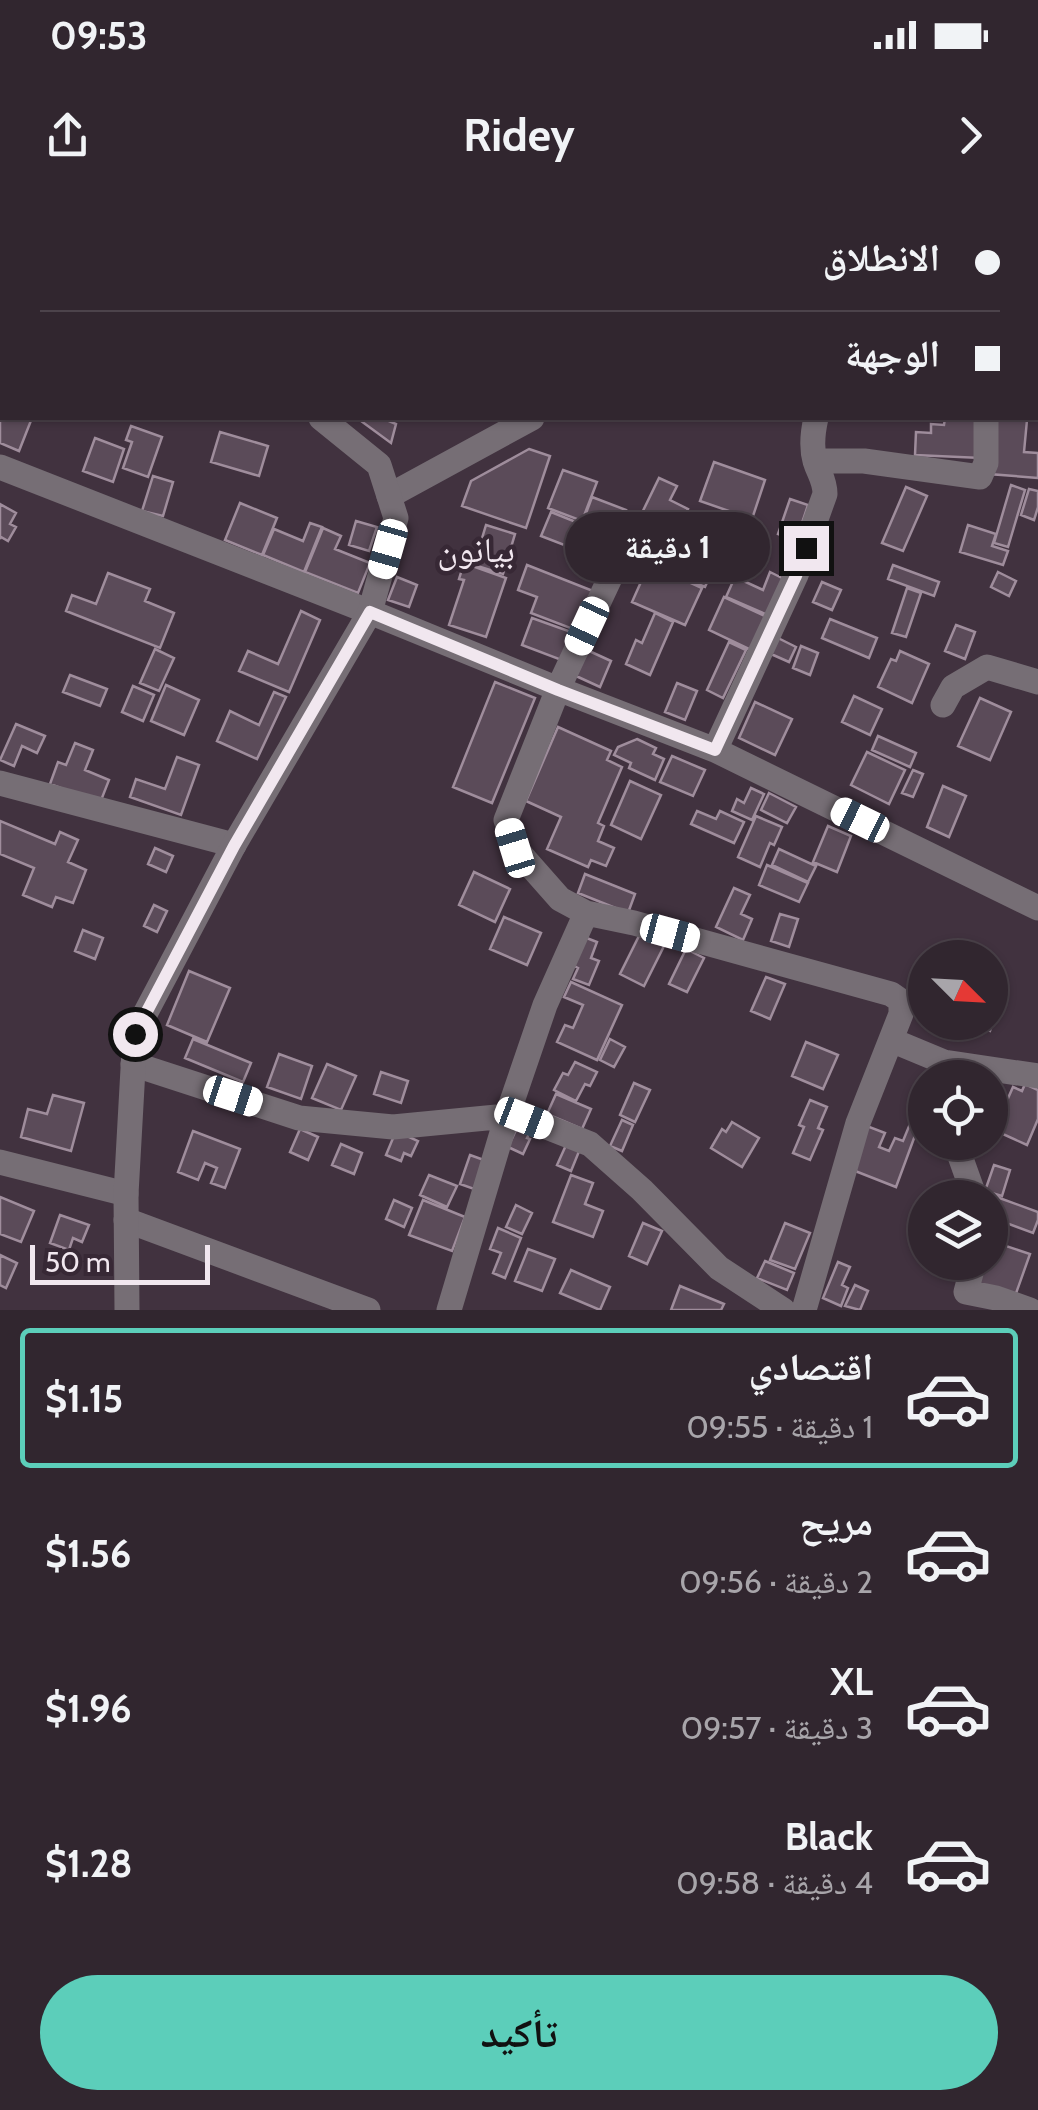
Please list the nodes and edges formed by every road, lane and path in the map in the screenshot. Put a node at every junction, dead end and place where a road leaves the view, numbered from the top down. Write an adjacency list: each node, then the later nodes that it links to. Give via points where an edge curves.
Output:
1 (325, 420): 7 (street, via 380,465)
2 (528, 420): 7 (street)
3 (816, 420): 5 (street)
4 (986, 420): 5 (street, via 980,476)
5 (815, 461): 13 (street, via 825,494 796,576)
6 (0, 466): 9 (street)
7 (389, 496): 9 (street, via 396,518)
8 (617, 563): 11 (street)
9 (370, 612): 11 (street); 15 (street)
10 (1038, 682): 12 (street, via 987,667 953,687)
11 (558, 690): 13 (street); 17 (street, via 506,820 515,848 560,898)
12 (944, 705)
13 (715, 750): 16 (street)
14 (0, 783): 15 (street)
15 (234, 846): 20 (street, via 135,1034)
16 (1038, 908)
17 (586, 914): 18 (street, via 891,994 901,1001 901,1014); 23 (street)
18 (890, 1040): 19 (street); 31 (street, via 858,1123)
19 (925, 1060)
20 (133, 1064): 23 (street, via 299,1118 393,1126); 25 (street)
21 (1008, 1074): 22 (street)
22 (1038, 1076)
23 (507, 1116): 29 (street); 30 (street, via 590,1144 719,1268)
24 (0, 1162): 25 (street)
25 (126, 1207): 27 (street); 28 (street)
26 (969, 1280): 32 (street, via 966,1292)
27 (128, 1310)
28 (368, 1310)
29 (449, 1310)
30 (783, 1310)
31 (804, 1310)
32 (1030, 1310)

